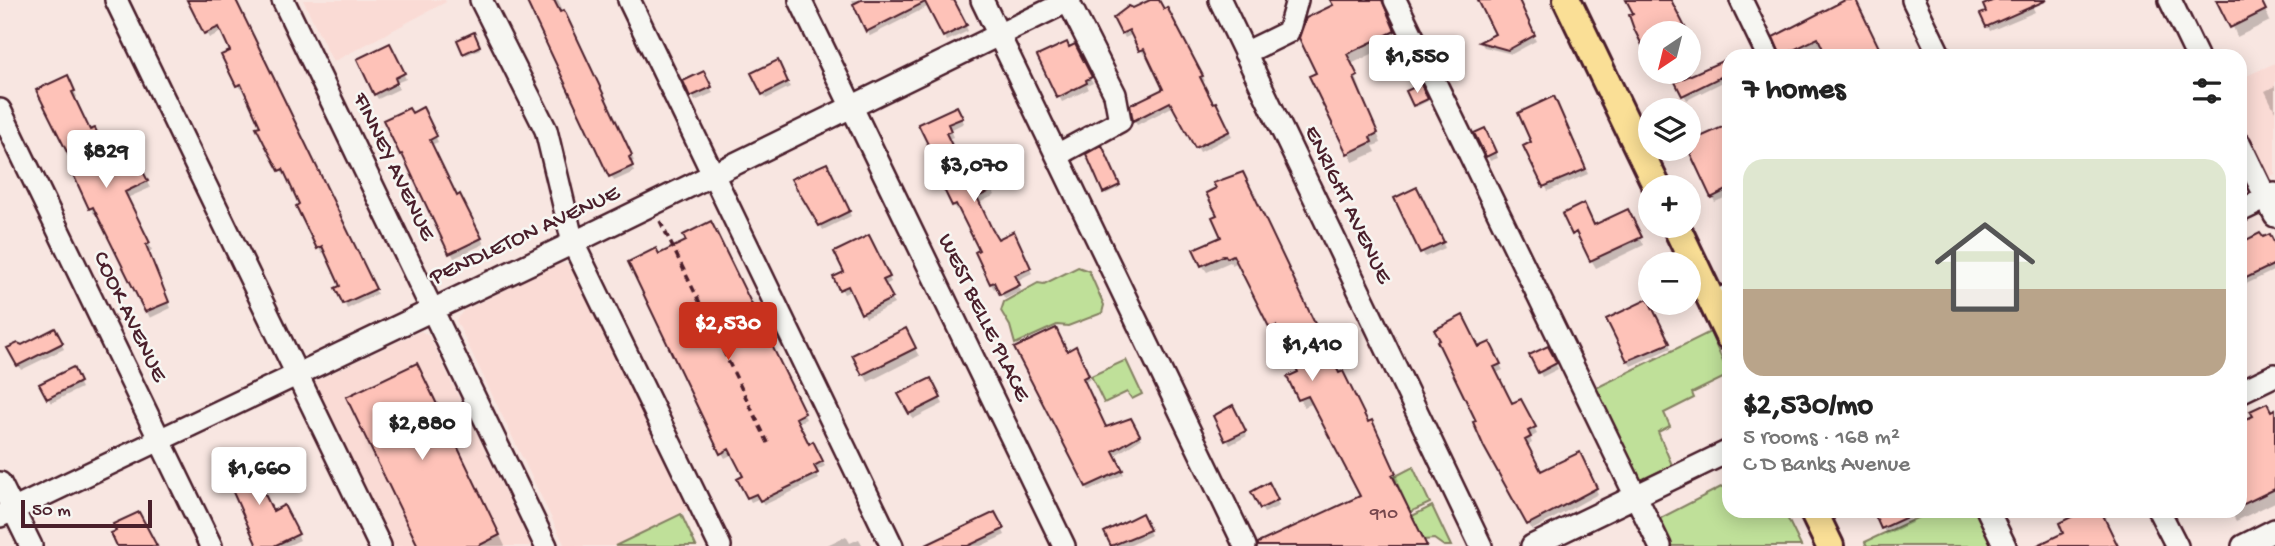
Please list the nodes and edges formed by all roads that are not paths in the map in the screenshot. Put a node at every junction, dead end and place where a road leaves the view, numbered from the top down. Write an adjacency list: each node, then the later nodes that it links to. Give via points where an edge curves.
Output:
1 (116, 0): 32 (street)
2 (283, 0): 31 (street, FINNEY AVENUE)
3 (481, 0): 29 (street, via 546,130)
4 (629, 0): 24 (street)
5 (800, 0): 20 (street, WEST BELLE PLACE)
6 (982, 0): 15 (street)
7 (1220, 0): 19 (street, ENRIGHT AVENUE)
8 (1297, 0): 19 (street, via 1288,32)
9 (1395, 0): 38 (street)
10 (1567, 0): 25 (main road)
11 (1741, 0): 16 (street)
12 (1913, 0): 17 (street)
13 (2170, 0): 18 (street)
14 (1069, 1): 15 (street, PENDLETON AVENUE); 22 (street, via 1115,94 1120,121)
15 (999, 35): 20 (street, PENDLETON AVENUE); 22 (street)
16 (1765, 49)
17 (1937, 49)
18 (2194, 49)
19 (1245, 53): 52 (street, ENRIGHT AVENUE)
20 (852, 107): 24 (street, PENDLETON AVENUE); 50 (street, WEST BELLE PLACE)
21 (0, 110): 35 (street, COOK AVENUE)
22 (1057, 155): 51 (street)
23 (2247, 157): 26 (street)
24 (713, 175): 29 (street, PENDLETON AVENUE); 49 (street)
25 (1651, 175)
26 (2272, 203): 27 (street)
27 (2247, 209)
28 (1683, 238): 30 (main road)
29 (573, 243): 31 (street, PENDLETON AVENUE); 48 (street)
30 (1721, 299)
31 (432, 309): 32 (street, PENDLETON AVENUE); 47 (street, FINNEY AVENUE)
32 (298, 374): 35 (street, PENDLETON AVENUE); 46 (street)
33 (2275, 375): 34 (street)
34 (2247, 389)
35 (159, 441): 39 (street, PENDLETON AVENUE); 45 (street, COOK AVENUE)
36 (1722, 454): 38 (street)
37 (0, 483): 39 (street)
38 (1636, 496): 53 (street); 54 (street)
39 (7, 513): 44 (street)
40 (1816, 518): 55 (main road)
41 (1991, 518): 56 (street)
42 (2163, 518): 57 (street)
43 (2275, 530): 58 (street)
44 (31, 546)
45 (211, 546)
46 (380, 546)
47 (545, 546)
48 (720, 546)
49 (892, 546)
50 (1064, 546)
51 (1245, 546)
52 (1481, 546)
53 (1532, 546)
54 (1660, 546)
55 (1830, 546)
56 (2005, 546)
57 (2177, 546)
58 (2243, 546)

